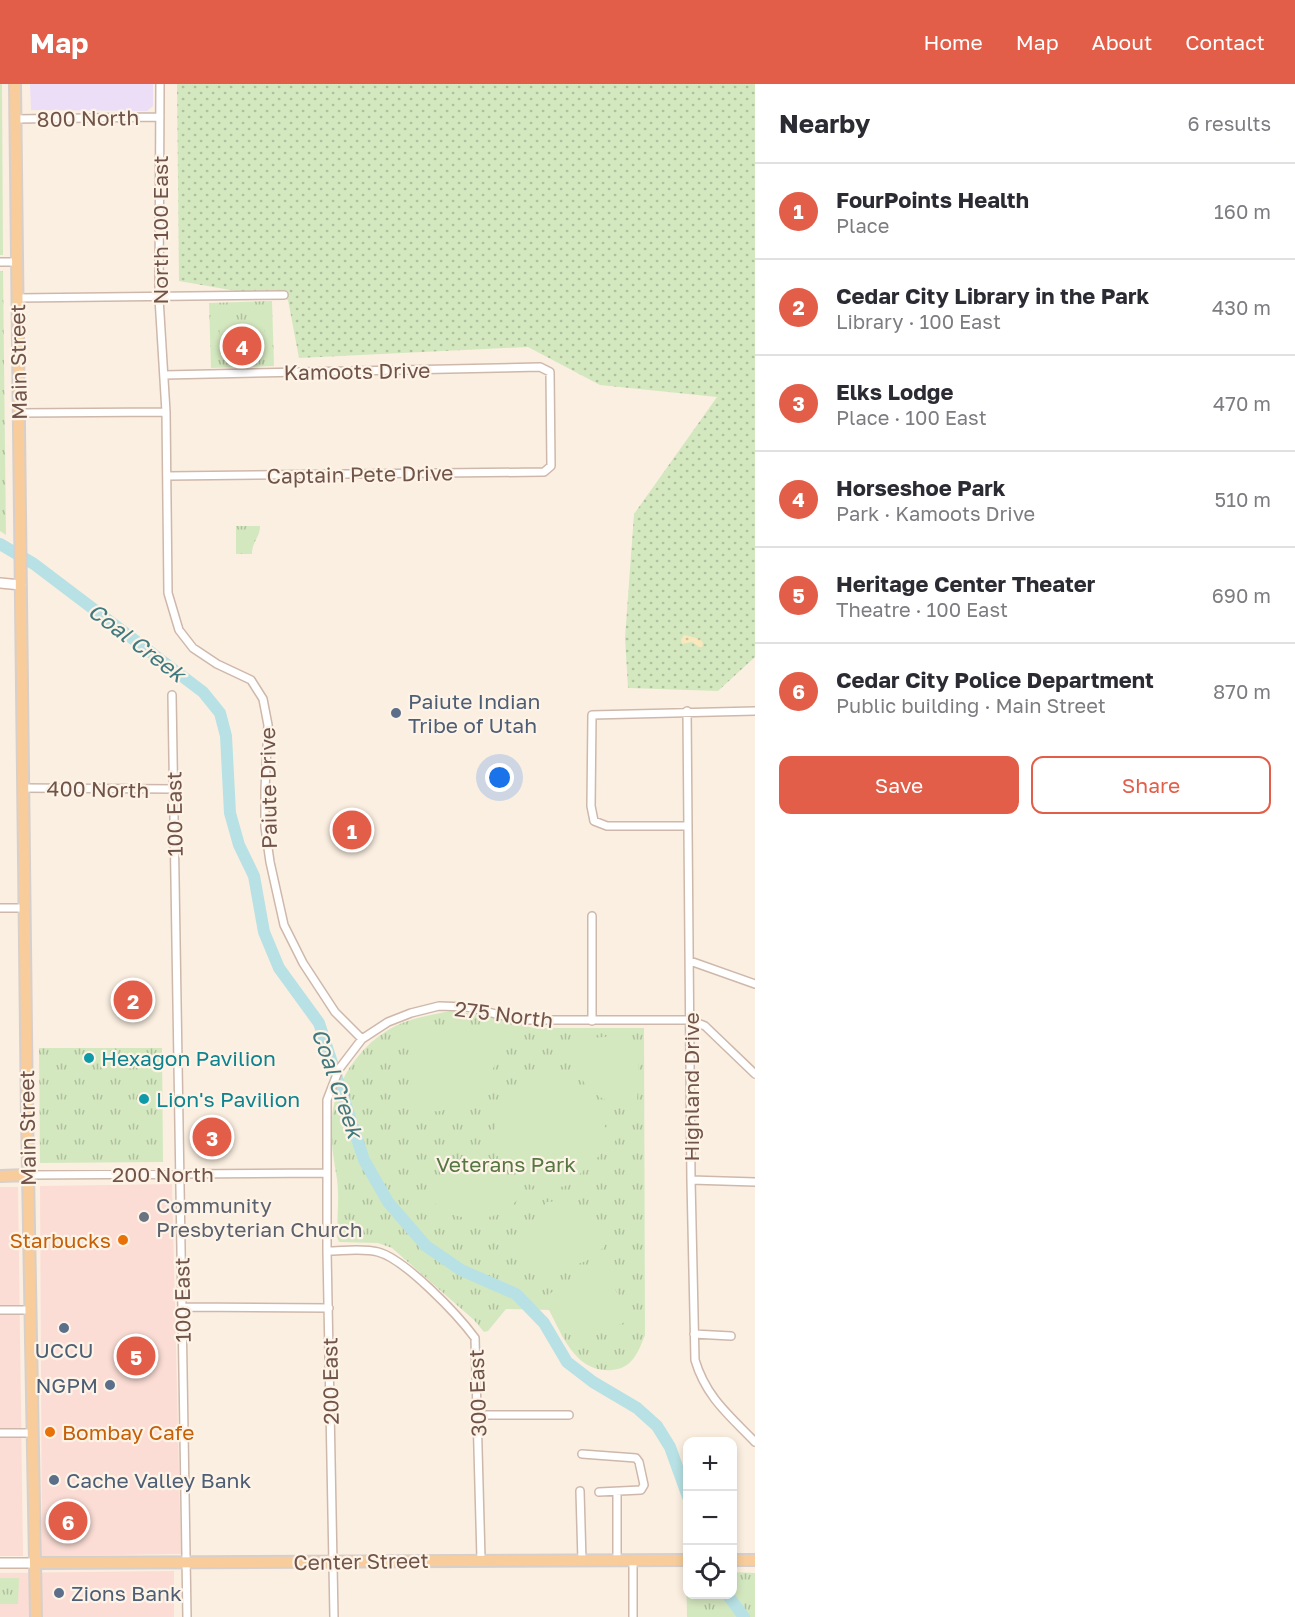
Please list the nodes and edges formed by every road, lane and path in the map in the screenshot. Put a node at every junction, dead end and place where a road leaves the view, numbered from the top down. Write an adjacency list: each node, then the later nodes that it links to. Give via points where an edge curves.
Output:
1 (15, 84): 4 (main road, Main Street)
2 (160, 84): 3 (street, North 100 East)
3 (160, 117): 4 (street, 800 North); 9 (street, North 100 East)
4 (16, 119): 6 (main road, Main Street)
5 (0, 262): 6 (street)
6 (17, 262): 8 (main road, Main Street)
7 (284, 295): 9 (street)
8 (18, 298): 9 (street); 12 (main road, Main Street)
9 (159, 298): 10 (street, North 100 East)
10 (164, 375): 11 (street, Paiute Drive); 13 (street, Kamoots Drive, via 540,367 550,372)
11 (166, 412): 12 (street); 14 (street, Paiute Drive)
12 (19, 413): 16 (main road, Main Street)
13 (551, 466): 14 (street, Captain Pete Drive, via 544,472)
14 (168, 476): 30 (street, Paiute Drive, via 171,607 179,630 193,648 251,680 263,699 268,725 265,827 284,925 335,1012)
15 (0, 583): 16 (main road)
16 (21, 585): 20 (main road, Main Street)
17 (172, 695): 21 (street, 100 East)
18 (687, 711): 19 (street); 22 (street, Highland Drive); 22 (street, via 592,715 591,806 594,821 607,826)
19 (755, 711)
20 (23, 788): 21 (street, 400 North); 24 (main road, Main Street)
21 (174, 789): 34 (street, 100 East)
22 (688, 826): 26 (street, Highland Drive)
23 (0, 908): 24 (street)
24 (24, 908): 35 (main road, Main Street)
25 (592, 916): 29 (street)
26 (690, 962): 27 (street); 28 (street, Highland Drive)
27 (755, 984)
28 (690, 1020): 29 (street, 275 North); 31 (street, via 705,1026); 37 (street, Highland Drive)
29 (592, 1021): 30 (street, 275 North, via 521,1020 467,1007 439,1006 388,1022)
30 (362, 1040): 32 (street, 275 North, via 339,1069)
31 (755, 1074)
32 (327, 1100): 33 (street, 200 East)
33 (327, 1173): 34 (street, 200 North); 39 (street, 200 East)
34 (180, 1174): 35 (street, 200 North); 40 (street, 100 East)
35 (28, 1175): 36 (main road, 200 North); 43 (main road, Main Street)
36 (0, 1176)
37 (691, 1180): 38 (street); 44 (street, Highland Drive)
38 (755, 1182)
39 (327, 1251): 41 (street, 200 East); 46 (street, 300 East, via 378,1251 397,1260 459,1317 475,1338)
40 (182, 1307): 41 (street); 65 (street, 100 East)
41 (329, 1308): 59 (street, 200 East)
42 (0, 1310): 43 (street)
43 (30, 1310): 49 (main road, Main Street)
44 (694, 1334): 45 (street); 50 (street, Highland Drive, via 695,1360 710,1395)
45 (731, 1336)
46 (477, 1415): 47 (street); 55 (street, 300 East)
47 (569, 1415)
48 (0, 1433): 49 (street)
49 (33, 1434): 64 (main road, Main Street)
50 (755, 1442)
51 (582, 1454): 54 (street, via 636,1458 644,1488)
52 (580, 1491): 60 (street)
53 (599, 1492): 54 (street)
54 (617, 1492): 61 (street)
55 (481, 1559): 59 (main road, Center Street); 60 (main road, Center Street)
56 (683, 1560): 62 (main road, Center Street)
57 (737, 1560): 58 (main road)
58 (755, 1560)
59 (333, 1561): 65 (main road, Center Street); 68 (street, 200 East)
60 (582, 1561): 61 (main road, Center Street)
61 (617, 1561): 62 (main road, Center Street)
62 (633, 1561): 69 (street)
63 (0, 1563): 64 (main road)
64 (35, 1563): 65 (main road, Center Street); 66 (main road, Main Street)
65 (186, 1563): 67 (street, 100 East)
66 (36, 1617)
67 (187, 1617)
68 (334, 1617)
69 (633, 1617)

